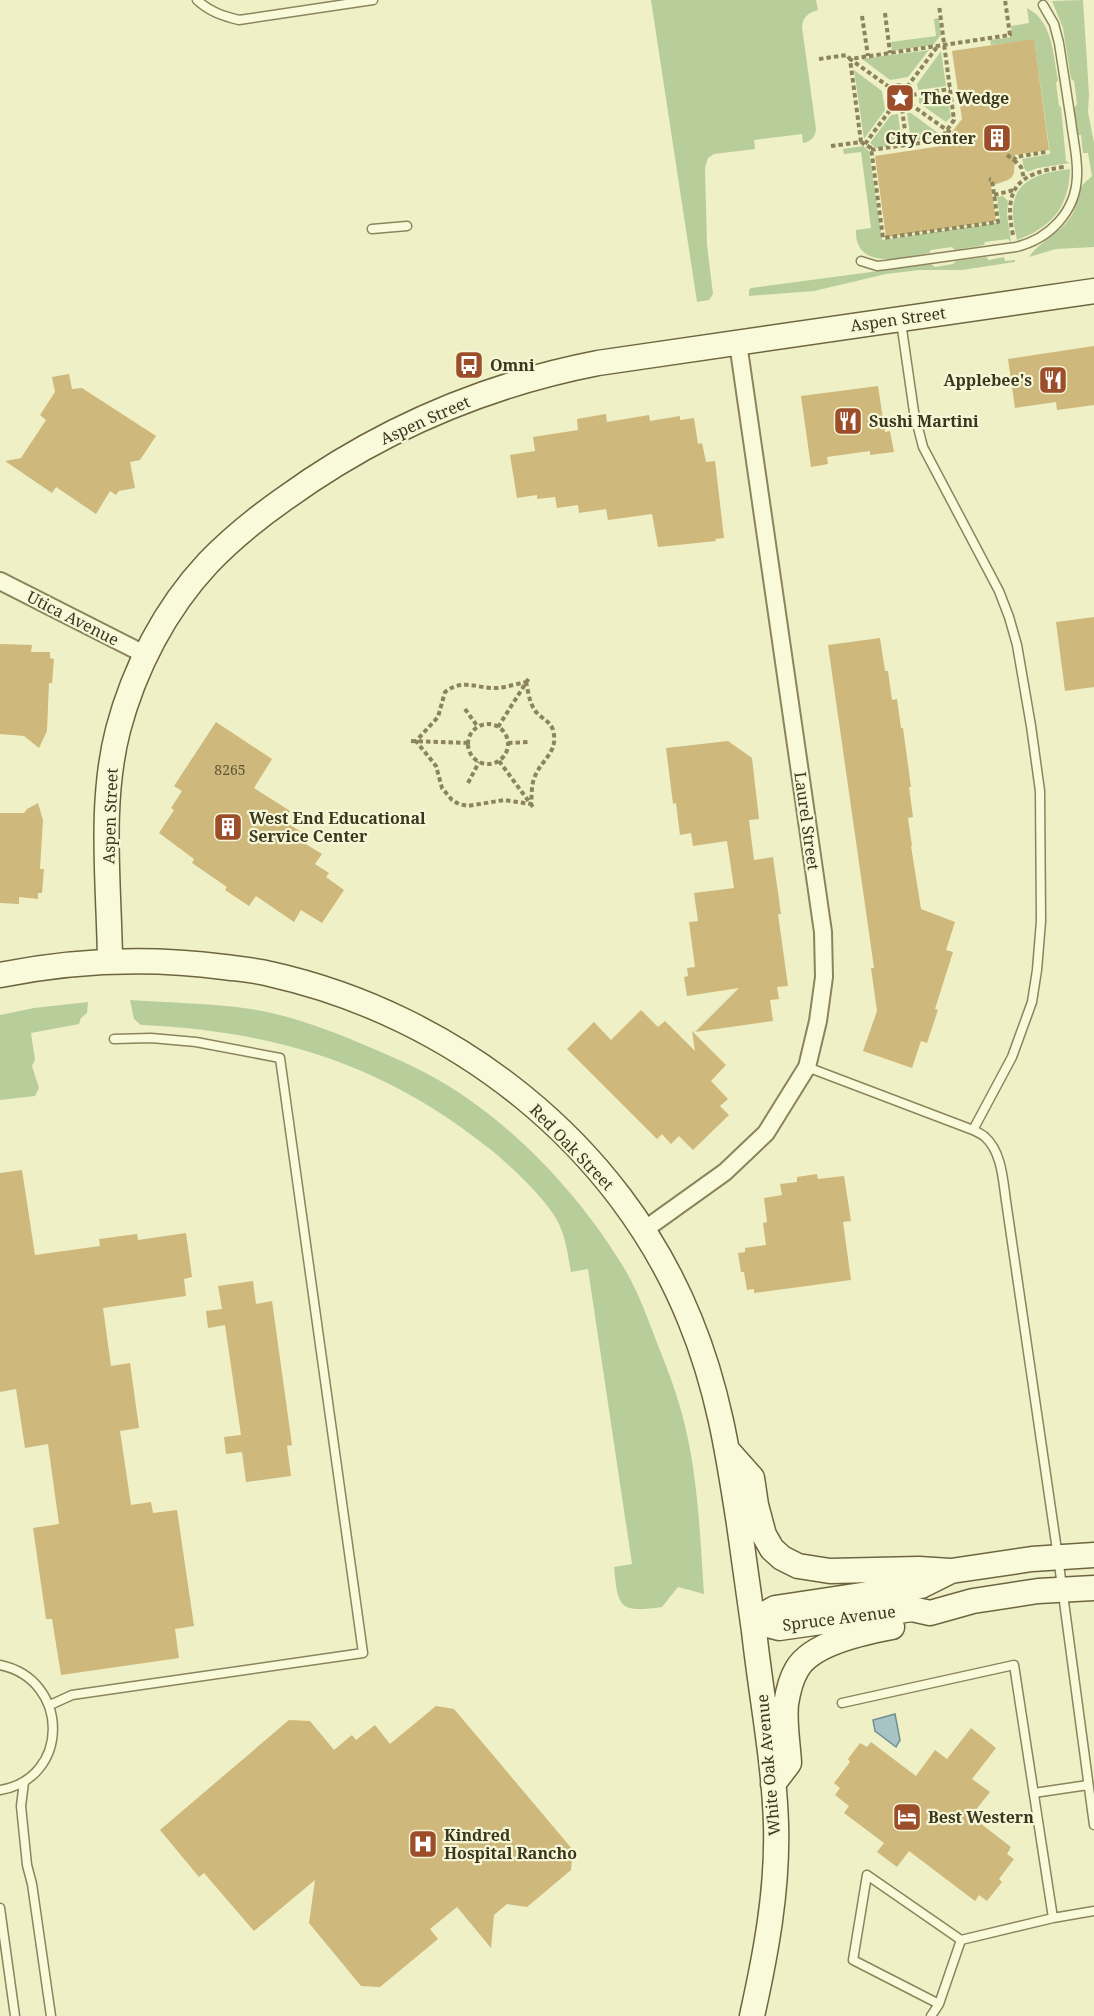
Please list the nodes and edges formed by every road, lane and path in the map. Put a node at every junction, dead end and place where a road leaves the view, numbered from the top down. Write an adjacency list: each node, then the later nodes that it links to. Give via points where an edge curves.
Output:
1 (197, 0): 2 (lane, via 207,9 239,20)
2 (373, 0)
3 (1005, 0): 8 (path, via 1010,35)
4 (939, 5): 8 (path)
5 (1043, 5): 29 (lane, via 1059,43)
6 (885, 13): 10 (path)
7 (862, 16): 11 (path)
8 (944, 45): 9 (path); 16 (path)
9 (938, 46): 10 (path); 14 (path)
10 (890, 52): 11 (path)
11 (868, 56): 13 (path)
12 (819, 59): 13 (path, via 847,55)
13 (850, 59): 15 (path); 22 (path)
14 (907, 87): 15 (path, via 897,85); 17 (path)
15 (892, 89): 19 (path, via 889,98)
16 (950, 89): 17 (path); 21 (path, via 954,120)
17 (912, 95): 18 (path)
18 (910, 104): 20 (path); 21 (path)
19 (893, 106): 20 (path); 22 (path)
20 (902, 109): 23 (path)
21 (949, 132): 23 (path, via 940,140)
22 (863, 143): 24 (path); 25 (path)
23 (907, 145): 25 (path)
24 (831, 146)
25 (871, 150): 33 (path, via 883,238 998,222)
26 (1046, 152): 28 (path)
27 (1007, 155): 28 (path)
28 (1014, 160): 31 (path)
29 (1077, 165): 31 (path); 36 (lane, via 1075,190 1063,217 1045,235)
30 (990, 178): 33 (path)
31 (1024, 178): 32 (path)
32 (1015, 190): 33 (path); 36 (path, via 1009,211)
33 (994, 195)
34 (407, 226): 35 (lane)
35 (372, 229)
36 (1016, 247): 37 (lane, via 886,266)
37 (861, 261)
38 (1094, 291): 39 (street, Aspen Street)
39 (900, 319): 40 (street, Aspen Street); 59 (lane, via 923,447 999,591 1009,618 1032,726 1040,791 1041,921 1032,1002 1012,1057)
40 (738, 343): 42 (street, Aspen Street, via 598,363 538,376 459,403 381,439 337,463 236,536 184,593); 58 (street, Laurel Street, via 823,932 824,977)
41 (0, 581): 42 (street, Utica Avenue)
42 (146, 655): 55 (street, Aspen Street, via 118,729 109,787)
43 (527, 680): 46 (path); 47 (path, via 497,688 465,684 448,689 438,717); 54 (path, via 534,710 550,724 554,737 551,755 533,781)
44 (465, 709): 45 (path)
45 (478, 727): 46 (path); 49 (path)
46 (498, 727): 50 (path)
47 (413, 741): 49 (path); 54 (path, via 436,766 442,788 459,804 504,800)
48 (528, 742): 50 (path)
49 (468, 743): 52 (path, via 470,753)
50 (508, 743): 51 (path)
51 (499, 761): 52 (path); 54 (path)
52 (479, 762): 53 (path)
53 (468, 783)
54 (532, 806)
55 (110, 960): 56 (street, Red Oak Street); 60 (street, Red Oak Street, via 189,963 268,973 347,996 421,1028 487,1068 544,1114 598,1170)
56 (0, 975)
57 (114, 1038): 71 (lane, via 196,1042 280,1058 363,1653 72,1695)
58 (807, 1067): 59 (lane); 60 (street, Laurel Street, via 766,1133 725,1172)
59 (973, 1130): 63 (lane, via 985,1137 1002,1172)
60 (644, 1230): 61 (street, Red Oak Street, via 674,1283 708,1367)
61 (728, 1451): 64 (street, via 752,1478 764,1535 782,1558 798,1566 830,1571); 68 (street, Red Oak Street)
62 (1094, 1555): 63 (street, Spruce Avenue)
63 (1058, 1557): 64 (street, Spruce Avenue); 66 (lane)
64 (951, 1571): 68 (street, Spruce Avenue, via 921,1586 775,1608)
65 (1094, 1588): 66 (street, Spruce Avenue)
66 (1062, 1589): 67 (street, Spruce Avenue, via 973,1600); 74 (lane)
67 (930, 1613): 68 (street, Spruce Avenue, via 912,1609 778,1628); 73 (street, via 914,1623 862,1633 833,1644 809,1656 798,1667 786,1706 789,1763)
68 (753, 1621): 73 (street, White Oak Avenue)
69 (0, 1665): 71 (lane, via 28,1676)
70 (842, 1703): 76 (lane, via 1014,1665)
71 (50, 1705): 72 (lane, via 54,1726 51,1748 40,1767)
72 (24, 1782): 75 (lane); 84 (lane, via 21,1806 27,1865)
73 (773, 1784): 85 (street, White Oak Avenue, via 774,1875 768,1943)
74 (1088, 1785): 76 (lane); 77 (lane)
75 (0, 1790)
76 (1034, 1793): 80 (lane)
77 (1094, 1825)
78 (0, 1908): 83 (lane)
79 (1094, 1911): 80 (lane)
80 (1053, 1917): 81 (lane)
81 (961, 1940): 82 (lane); 82 (lane, via 867,1875 853,1960)
82 (939, 2004): 86 (lane)
83 (15, 2016)
84 (51, 2016)
85 (753, 2016)
86 (932, 2016)

